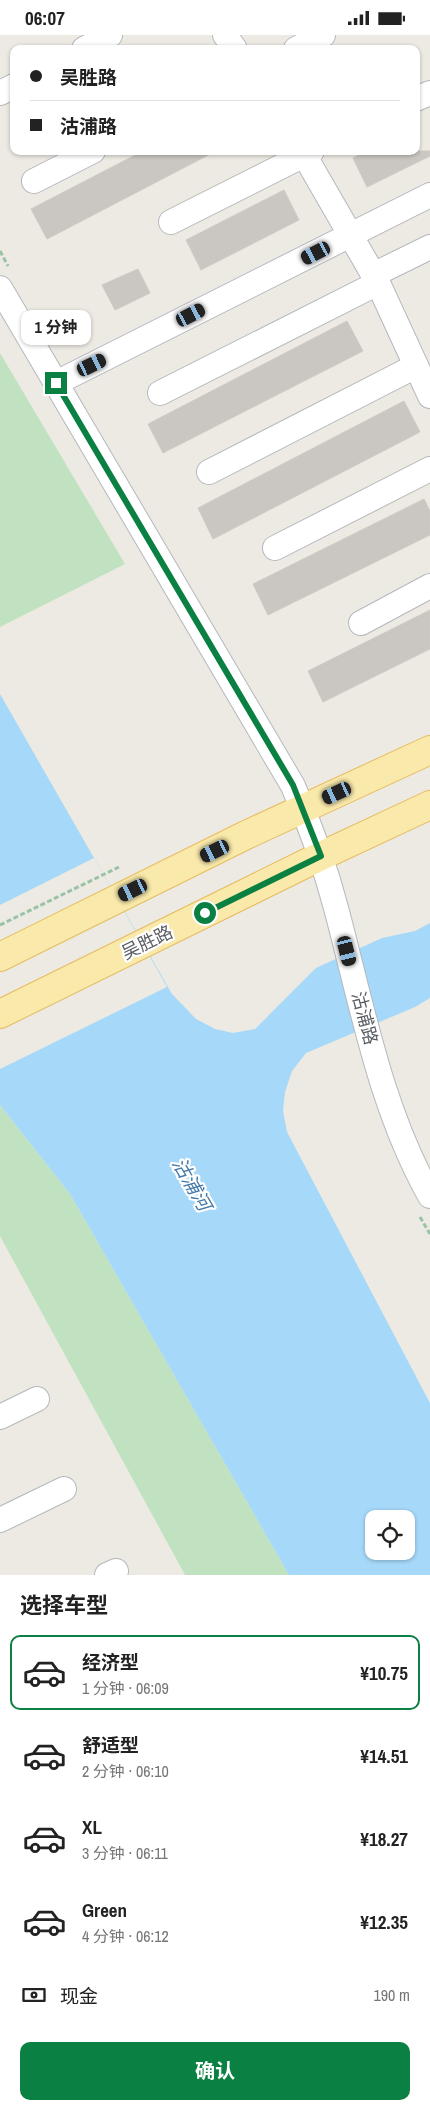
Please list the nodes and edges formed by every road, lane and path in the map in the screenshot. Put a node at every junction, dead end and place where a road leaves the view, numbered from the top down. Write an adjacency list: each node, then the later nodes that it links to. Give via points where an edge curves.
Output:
1 (110, 35): 3 (street)
2 (323, 35): 4 (street)
3 (91, 45)
4 (304, 45)
5 (85, 155): 8 (street)
6 (302, 155): 10 (street)
7 (307, 155): 11 (street)
8 (34, 181)
9 (430, 195): 11 (street)
10 (171, 222)
11 (351, 235): 13 (street); 16 (street)
12 (430, 247): 13 (street)
13 (375, 279): 15 (street); 17 (street)
14 (0, 288): 16 (street, 沽浦路)
15 (419, 357): 18 (street); 20 (street)
16 (56, 383): 26 (street, 沽浦路, via 293,785)
17 (160, 393)
18 (430, 396)
19 (430, 469): 21 (street)
20 (209, 472)
21 (275, 548)
22 (430, 587): 23 (street)
23 (361, 623)
24 (430, 750): 26 (main road)
25 (430, 805): 27 (main road, 吴胜路)
26 (303, 808): 27 (street, 沽浦路); 30 (main road)
27 (321, 856): 31 (main road, 吴胜路); 32 (street, 沽浦路, via 400,1136)
28 (103, 874): 29 (path)
29 (0, 925)
30 (0, 957)
31 (0, 1014)
32 (430, 1196)
33 (37, 1399): 34 (street)
34 (0, 1417)
35 (64, 1489): 36 (street)
36 (0, 1520)

